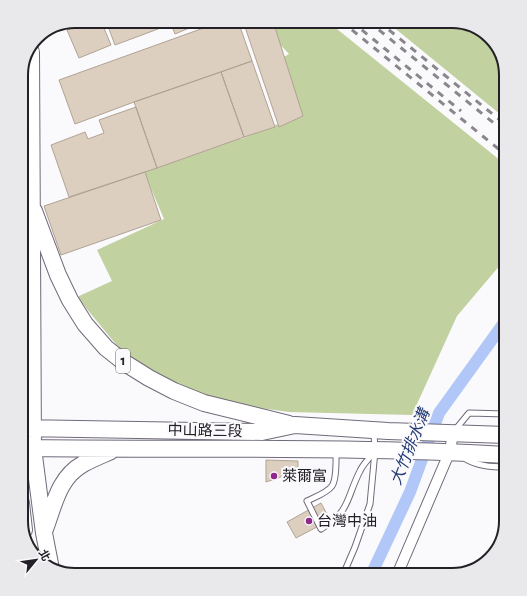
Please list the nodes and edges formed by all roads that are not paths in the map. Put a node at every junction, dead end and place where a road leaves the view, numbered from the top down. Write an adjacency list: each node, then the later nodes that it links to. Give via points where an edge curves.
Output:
1 (31, 60): 2 (main road)
2 (31, 205): 3 (main road); 5 (main road, 1, via 70,300 85,324 106,348 125,363 174,391 204,403)
3 (28, 372)
4 (499, 414): 8 (lane, via 469,413)
5 (295, 425): 6 (main road, 中山路三段 / 1, via 262,432); 7 (main road, 中山路三段 / 1)
6 (28, 428)
7 (381, 430): 8 (main road, 1); 13 (lane)
8 (450, 433): 9 (main road, 1); 14 (street)
9 (499, 435)
10 (28, 448): 11 (main road, 中山路三段)
11 (115, 449): 12 (main road, 中山路三段); 18 (main road, via 82,464 66,477)
12 (336, 450): 13 (main road, 中山路三段); 13 (lane, via 333,485 307,501 321,529 333,522 344,510 360,470)
13 (381, 451): 14 (main road, 中山路三段); 20 (lane, via 370,504)
14 (449, 451): 16 (main road); 17 (lane, via 471,463); 21 (street)
15 (28, 453): 18 (main road)
16 (499, 455)
17 (499, 467)
18 (44, 533): 19 (main road)
19 (45, 540)
20 (346, 568)
21 (400, 568)

